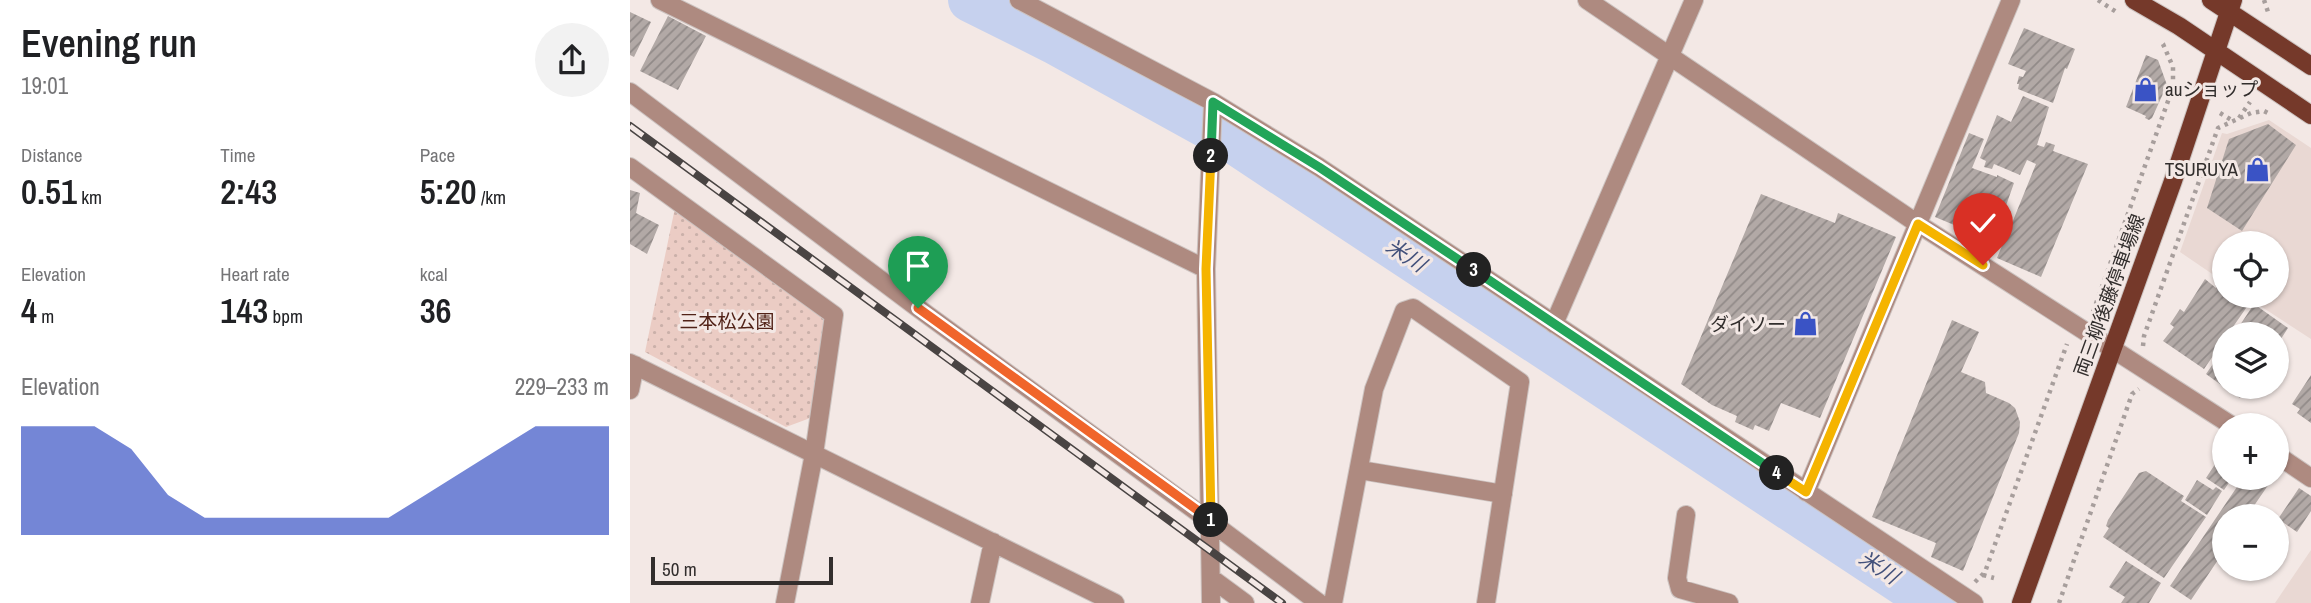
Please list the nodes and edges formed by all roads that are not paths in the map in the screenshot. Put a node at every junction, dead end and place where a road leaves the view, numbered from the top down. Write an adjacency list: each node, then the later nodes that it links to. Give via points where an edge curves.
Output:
1 (660, 0): 17 (street)
2 (1019, 0): 13 (street)
3 (1587, 0): 10 (street)
4 (1694, 0): 10 (street)
5 (2011, 0): 16 (street)
6 (2134, 0): 9 (main road)
7 (2211, 0): 8 (main road)
8 (2231, 6): 9 (main road, 両三柳後藤停車場線); 11 (main road)
9 (2216, 52): 14 (main road); 19 (main road, 両三柳後藤停車場線)
10 (1672, 56): 16 (street); 18 (street)
11 (2311, 66)
12 (630, 92): 30 (street)
13 (1213, 108): 17 (street); 18 (street, via 1319,167)
14 (2311, 115)
15 (630, 167): 23 (street, via 834,314)
16 (1918, 224): 19 (street); 27 (street)
17 (1206, 269): 30 (street)
18 (1554, 324): 27 (street)
19 (2113, 348): 22 (street); 43 (main road, 両三柳後藤停車場線)
20 (632, 364): 21 (street); 23 (street)
21 (630, 390)
22 (2213, 413)
23 (814, 454): 31 (street); 33 (street)
24 (2289, 464): 26 (street)
25 (1360, 470): 28 (street); 28 (street, via 1374,389 1404,311 1413,308 1520,382); 39 (street)
26 (2311, 478)
27 (1806, 492): 42 (street)
28 (1503, 494): 40 (street)
29 (1686, 515): 41 (street, via 1677,578 1680,589)
30 (1211, 522): 32 (street); 38 (street)
31 (993, 542): 34 (street); 35 (street)
32 (1211, 578): 36 (street); 37 (street)
33 (785, 603)
34 (981, 603)
35 (1115, 603)
36 (1211, 603)
37 (1245, 603)
38 (1319, 603)
39 (1333, 603)
40 (1486, 603)
41 (1729, 603)
42 (1974, 603)
43 (2021, 603)

